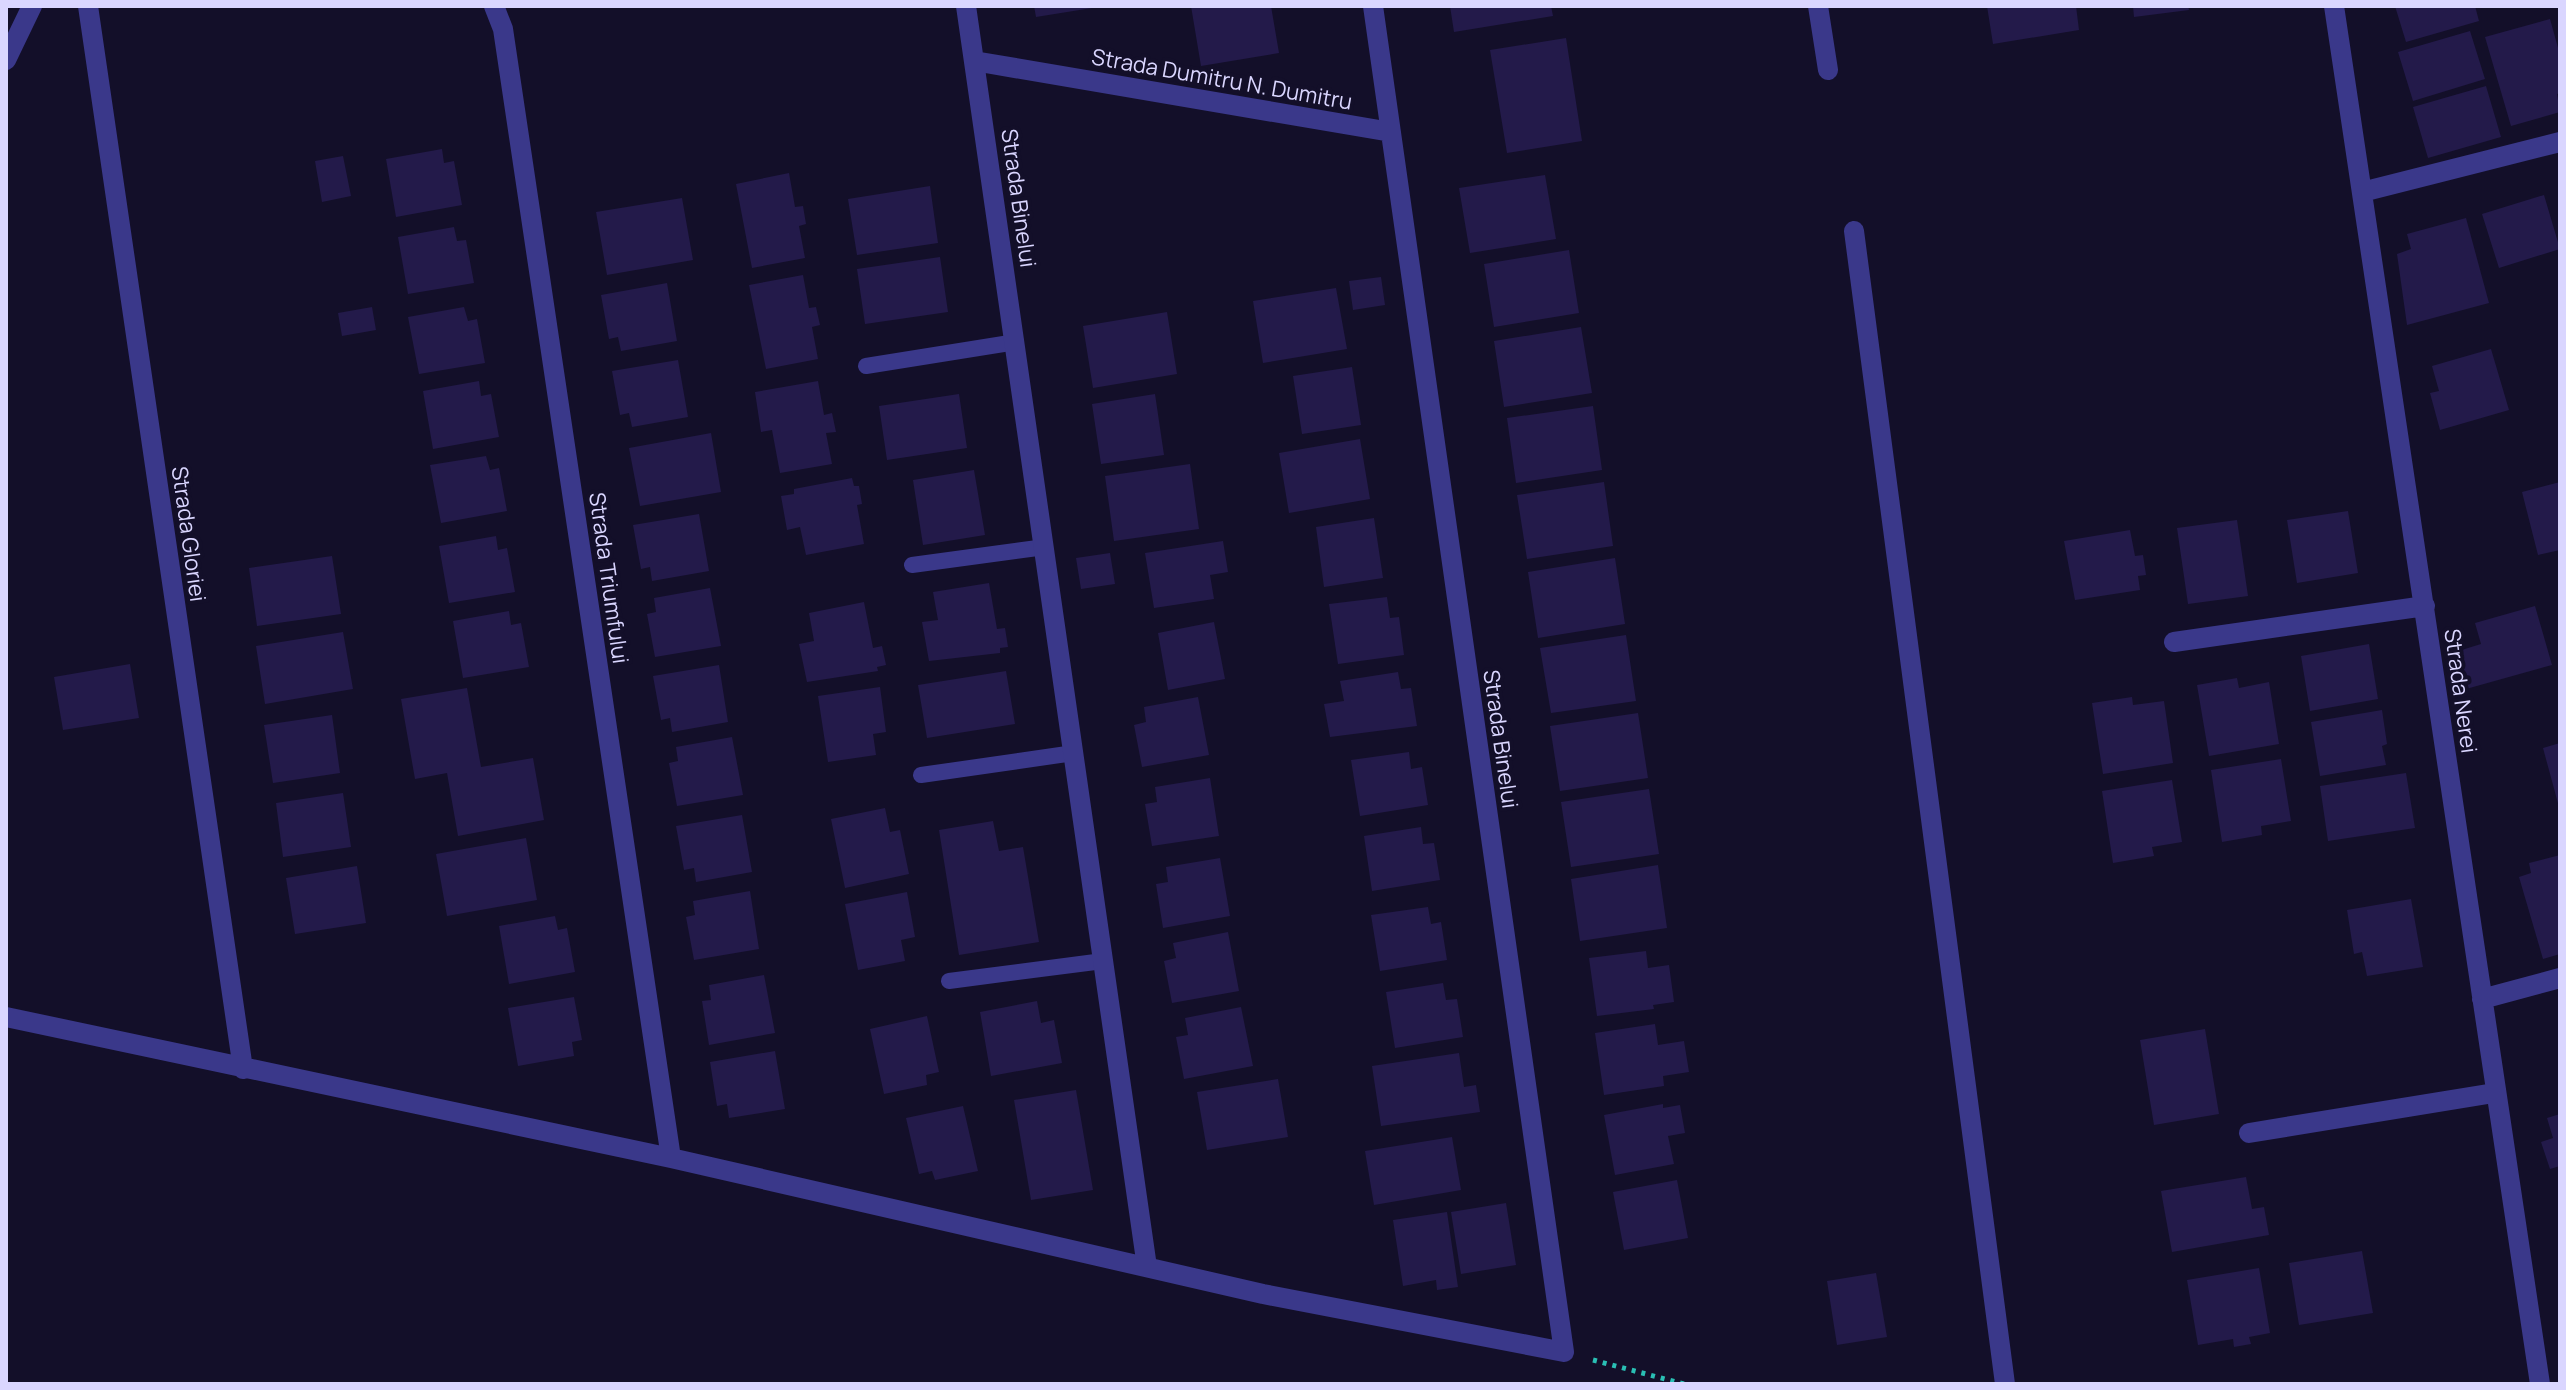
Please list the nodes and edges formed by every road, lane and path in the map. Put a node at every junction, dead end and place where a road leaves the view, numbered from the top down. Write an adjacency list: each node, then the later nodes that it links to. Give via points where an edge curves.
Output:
1 (32, 6): 8 (street)
2 (88, 6): 28 (street, Strada Gloriei)
3 (494, 6): 31 (street, Strada Triumfului, via 503,29)
4 (966, 6): 9 (street)
5 (1373, 6): 11 (street, Strada Dumitru N. Dumitru)
6 (1818, 6): 10 (street)
7 (2334, 6): 13 (street, Strada Nerei)
8 (6, 60)
9 (974, 61): 11 (street, Strada Dumitru N. Dumitru); 15 (street, Strada Binelui)
10 (1828, 70)
11 (1391, 132): 33 (street, Strada Binelui)
12 (2560, 142): 13 (street)
13 (2362, 192): 19 (street, Strada Nerei)
14 (1854, 231): 35 (street)
15 (1016, 342): 16 (lane); 17 (street, Strada Binelui)
16 (866, 366)
17 (1045, 547): 18 (lane); 21 (street, Strada Binelui)
18 (912, 565)
19 (2425, 606): 20 (street); 26 (street, Strada Nerei)
20 (2174, 642)
21 (1074, 753): 22 (lane); 23 (street, Strada Binelui)
22 (921, 775)
23 (1103, 961): 25 (lane); 32 (street, Strada Binelui)
24 (2560, 978): 26 (street)
25 (949, 981)
26 (2482, 999): 29 (street, Strada Nerei)
27 (6, 1017): 28 (street)
28 (243, 1069): 31 (street)
29 (2494, 1093): 30 (street); 36 (street, Strada Nerei)
30 (2249, 1133)
31 (671, 1158): 32 (street)
32 (1147, 1267): 33 (street)
33 (1564, 1352): 34 (path)
34 (1684, 1384)
35 (2005, 1384)
36 (2540, 1384)

